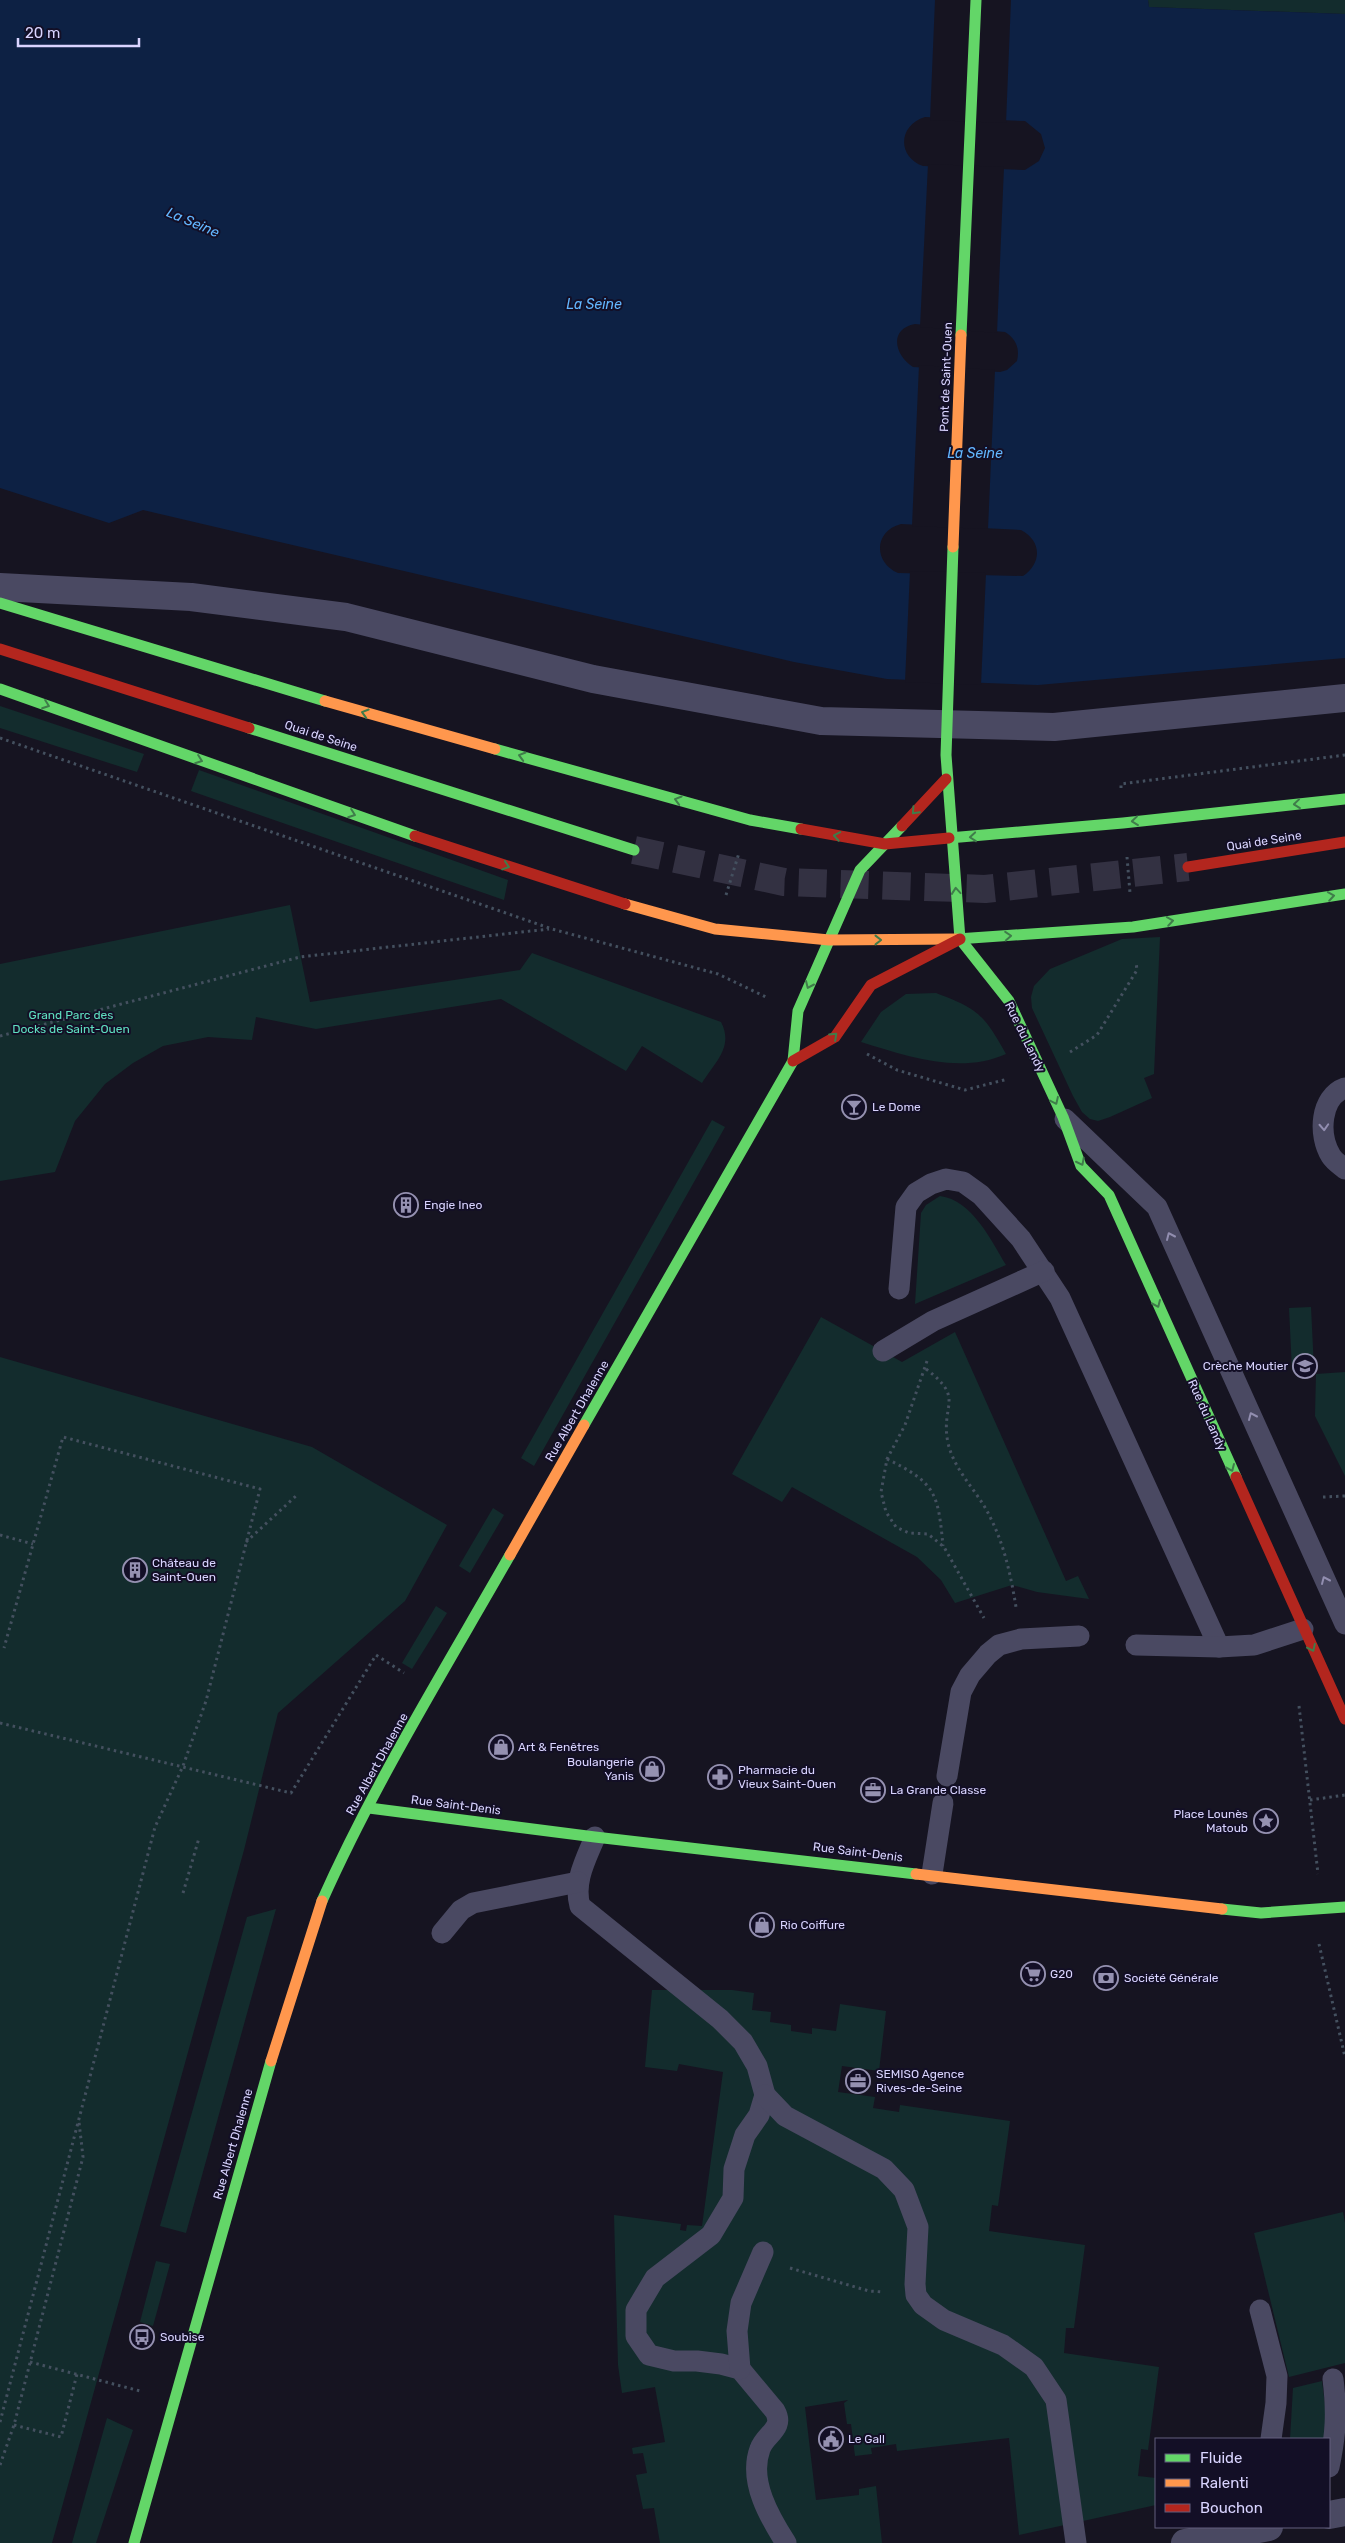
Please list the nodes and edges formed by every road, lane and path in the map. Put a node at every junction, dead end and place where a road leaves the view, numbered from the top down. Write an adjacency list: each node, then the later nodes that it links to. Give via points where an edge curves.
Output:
1 (976, 0): 9 (main road, Pont de Saint-Ouen)
2 (0, 587): 6 (street, via 191,596 346,616 594,679 821,721 1054,727)
3 (0, 603): 14 (main road, one-way to 3, via 750,820 375,716)
4 (0, 649): 15 (main road, Quai de Seine)
5 (0, 689): 21 (main road, one-way to 21, via 411,835 665,917 715,929)
6 (1345, 698)
7 (0, 738): 19 (path)
8 (1345, 755): 11 (path, via 1121,784)
9 (946, 779): 12 (main road, Pont de Saint-Ouen); 14 (main road, Rue Albert Dhalenne, one-way to 14)
10 (1345, 799): 11 (main road, one-way to 11)
11 (1123, 823): 12 (main road, one-way to 12); 18 (path)
12 (952, 838): 14 (main road); 20 (main road, Pont de Saint-Ouen, one-way to 12)
13 (1345, 842): 16 (main road, Quai de Seine)
14 (885, 844): 21 (main road, Rue Albert Dhalenne, via 860,870)
15 (634, 850)
16 (1188, 867)
17 (1345, 894): 18 (main road, one-way to 17)
18 (1133, 926): 20 (main road, one-way to 18)
19 (552, 929): 22 (path, via 718,974); 23 (path, via 300,957)
20 (960, 939): 21 (main road, one-way to 20); 24 (main road, one-way to 20, via 835,1038 872,985); 26 (main road, Rue du Landy, one-way to 26, via 1009,1000)
21 (829, 940): 22 (main road, Rue Albert Dhalenne, one-way to 22)
22 (798, 1011): 24 (main road, Rue Albert Dhalenne)
23 (0, 1036)
24 (793, 1062): 45 (main road, Rue Albert Dhalenne)
25 (1345, 1088): 27 (lane, one-way to 27, via 1328,1100 1323,1116 1325,1142 1331,1157)
26 (1063, 1117): 37 (lane, Rue du Landy, one-way to 26, via 1157,1207); 38 (main road, Rue du Landy, one-way to 38, via 1081,1166 1109,1195)
27 (1345, 1169)
28 (1044, 1271): 29 (lane, via 1021,1239 981,1195 963,1182 946,1179 916,1193 906,1207); 30 (lane, via 933,1321); 43 (lane, via 1060,1298)
29 (899, 1289)
30 (883, 1351)
31 (887, 1459): 36 (path, via 925,1480 940,1517); 36 (path, via 881,1492 886,1512 896,1527 909,1533 928,1534); 40 (path, via 905,1425 926,1369 942,1381 950,1398 946,1417 948,1443 962,1476 991,1518 1005,1554)
32 (297, 1495): 34 (path)
33 (0, 1535): 35 (path)
34 (246, 1543): 35 (path, via 260,1490 63,1437); 48 (path, via 206,1701)
35 (33, 1544): 44 (path)
36 (944, 1546): 41 (path)
37 (1345, 1624)
38 (1303, 1629): 43 (lane, via 1254,1645); 46 (main road, Rue du Landy, one-way to 46)
39 (1079, 1636): 40 (lane)
40 (1021, 1639): 41 (lane)
41 (998, 1645): 49 (lane, via 970,1675 961,1692)
42 (1136, 1645): 43 (lane)
43 (1220, 1647)
44 (4, 1648)
45 (432, 1691): 48 (path, via 376,1655 290,1793); 53 (main road, Rue Albert Dhalenne)
46 (1345, 1719)
47 (0, 1723): 48 (path)
48 (183, 1766): 62 (path, via 155,1827)
49 (947, 1776)
50 (1345, 1795): 51 (path)
51 (1310, 1800)
52 (943, 1803): 56 (lane)
53 (369, 1808): 54 (main road, Rue Saint-Denis); 70 (main road, Rue Albert Dhalenne, via 341,1858 317,1912 286,2008)
54 (595, 1837): 56 (main road, Rue Saint-Denis); 57 (lane)
55 (200, 1838): 58 (path)
56 (932, 1874): 59 (main road, Rue Saint-Denis, via 1261,1913)
57 (578, 1882): 60 (lane, via 473,1903 462,1910); 61 (lane, via 576,1894 580,1906 720,2019 743,2042 757,2066)
58 (183, 1893)
59 (1345, 1907)
60 (442, 1934)
61 (765, 2095): 64 (lane, via 785,2116 884,2169 904,2190 918,2227); 67 (lane, via 734,2169 733,2198 711,2236 655,2278 636,2310 636,2336 649,2355 674,2361 721,2364)
62 (79, 2118): 66 (path, via 83,2157); 71 (path)
63 (763, 2252): 64 (path, via 793,2270 870,2291); 67 (lane, via 741,2303 738,2331)
64 (916, 2295): 82 (lane, via 923,2305 944,2320 1003,2345 1034,2367 1056,2400)
65 (1260, 2310): 73 (lane, via 1277,2376)
66 (30, 2362): 68 (path); 72 (path)
67 (740, 2370): 81 (lane, via 778,2416 778,2427 760,2450 758,2478 767,2512)
68 (77, 2374): 70 (path); 72 (path, via 60,2437)
69 (1333, 2379): 74 (lane, via 1337,2412)
70 (174, 2401): 80 (main road, Rue Albert Dhalenne)
71 (0, 2422)
72 (14, 2424): 75 (path)
73 (1271, 2438)
74 (1330, 2462)
75 (0, 2465)
76 (1345, 2512): 77 (street)
77 (1330, 2515)
78 (1256, 2528): 79 (street)
79 (1243, 2529): 83 (street)
80 (134, 2543)
81 (786, 2543)
82 (1076, 2543)
83 (1185, 2543)

